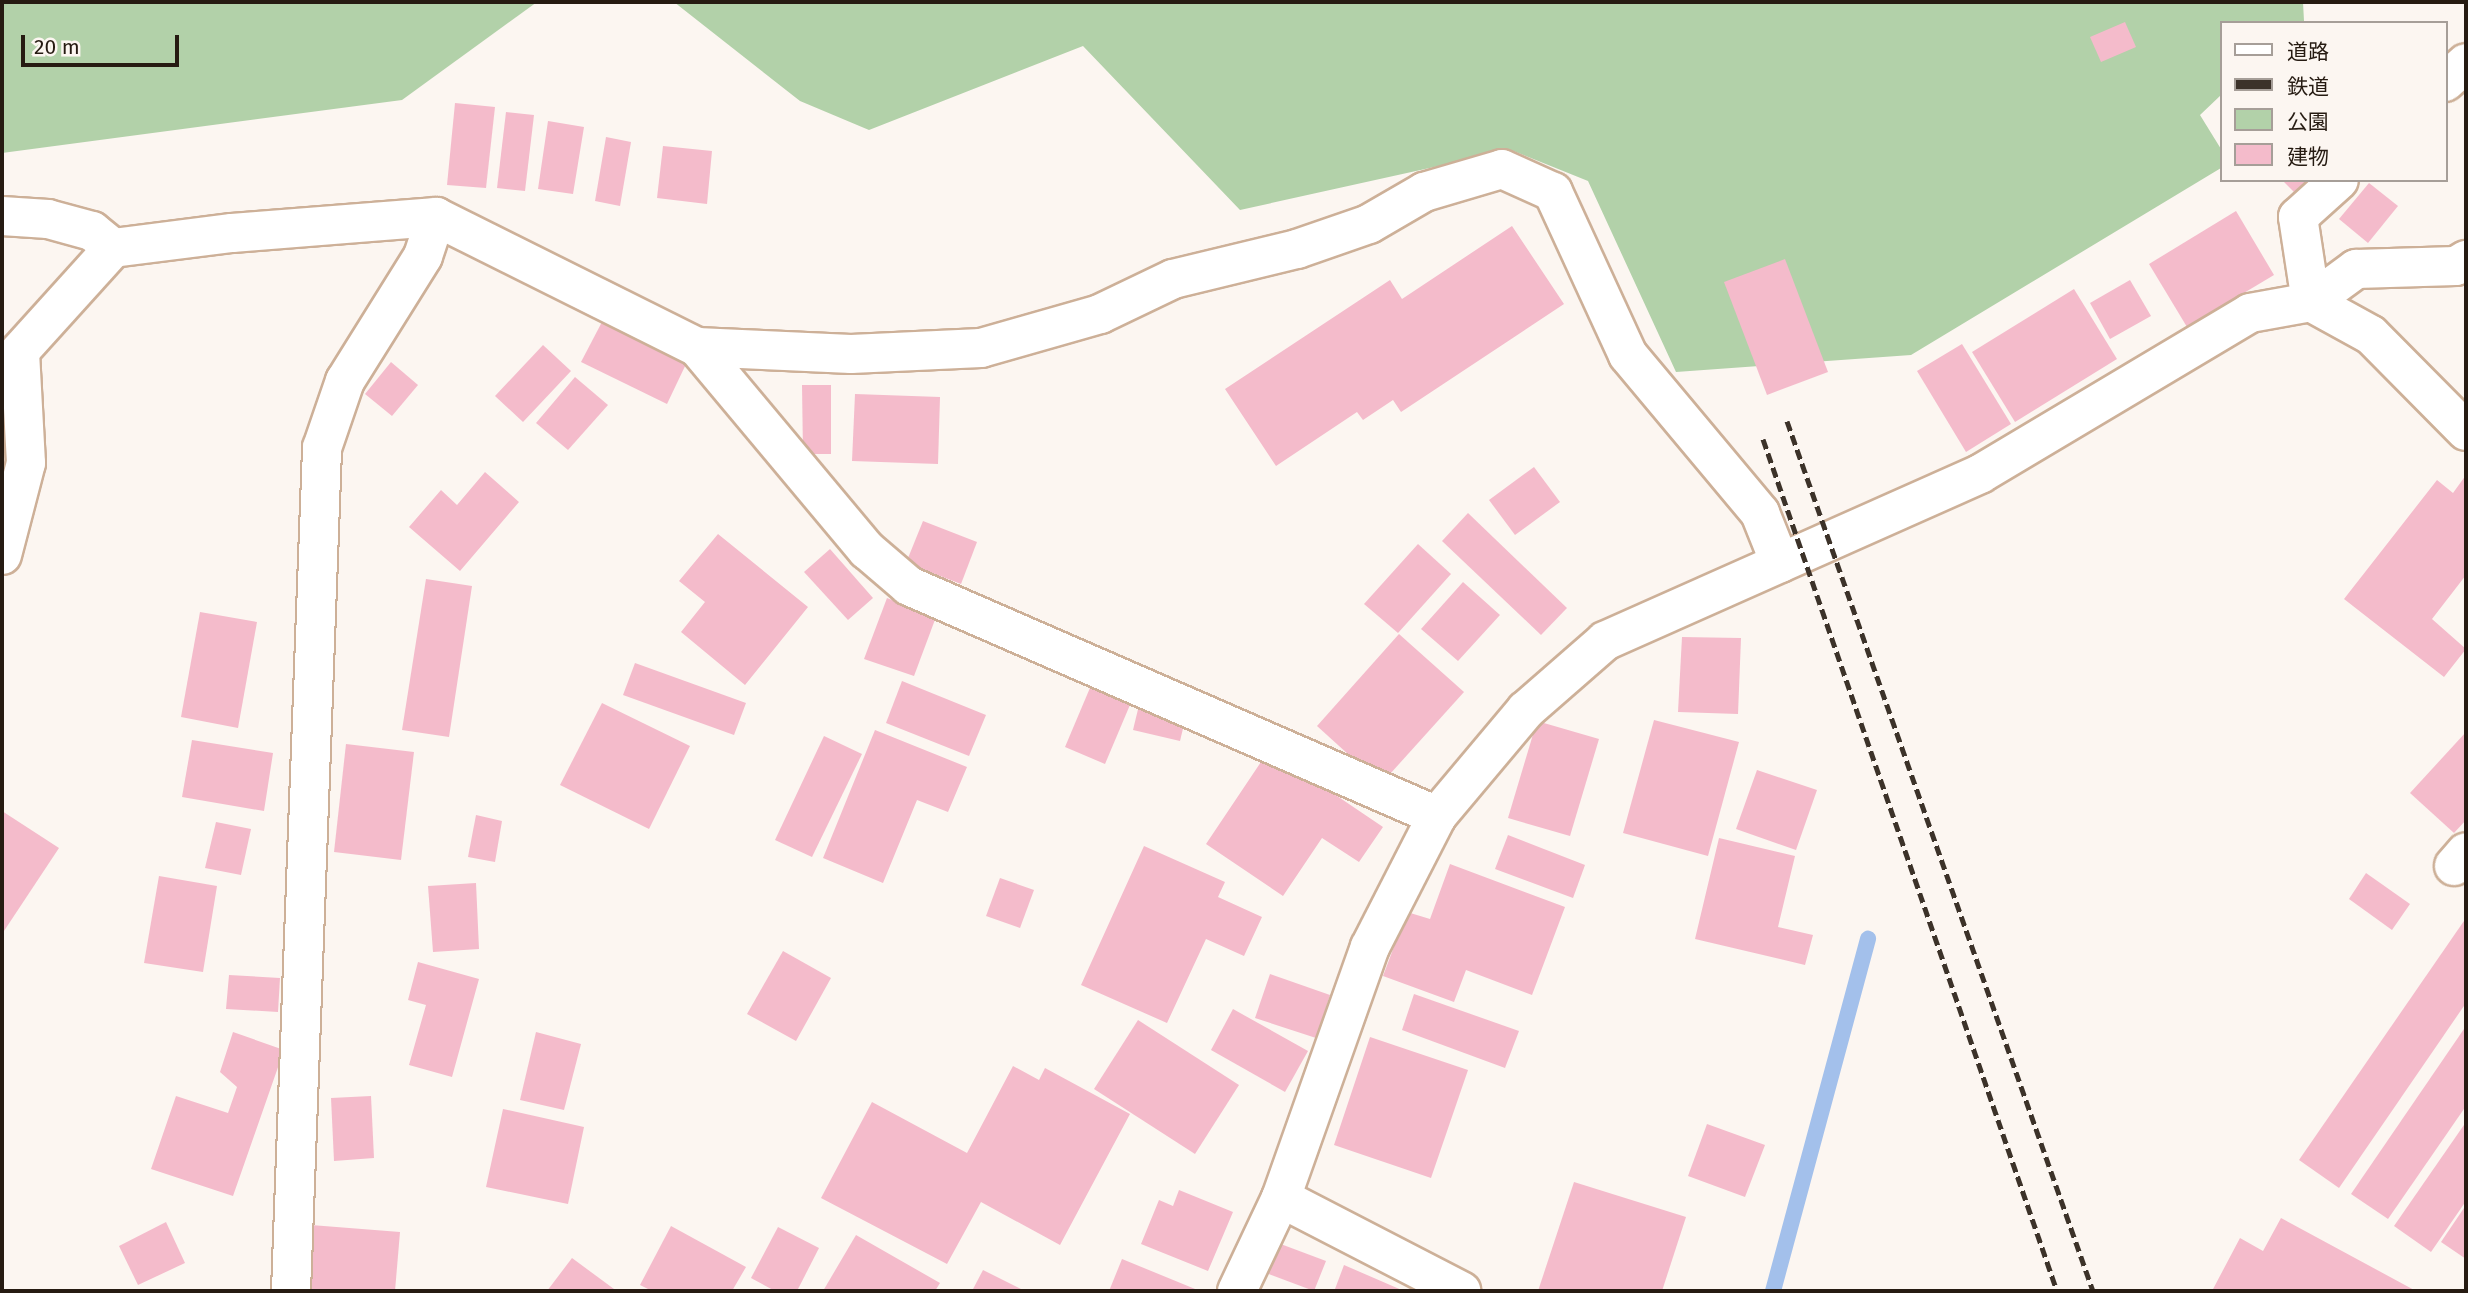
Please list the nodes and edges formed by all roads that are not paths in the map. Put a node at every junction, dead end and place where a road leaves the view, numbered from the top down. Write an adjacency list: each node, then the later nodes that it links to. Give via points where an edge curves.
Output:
1 (2466, 63): 2 (street)
2 (2447, 80)
3 (2337, 182): 8 (street, via 2298,218)
4 (2, 216): 6 (street, via 48,219 92,231)
5 (436, 218): 6 (street, via 232,233); 9 (street); 15 (street, via 424,256 345,381 322,448)
6 (114, 248): 11 (street, via 20,351 26,463)
7 (2466, 260): 8 (street, via 2456,266 2356,269)
8 (2311, 303): 10 (street, via 2371,335); 12 (street, via 2250,313 1980,474)
9 (697, 347): 12 (street, via 851,354 981,348 1100,314 1172,279 1297,249 1369,224 1424,192 1502,169 1553,192 1628,355 1760,513); 13 (street, via 867,550 909,586)
10 (2466, 431)
11 (2, 555)
12 (1780, 563): 13 (street, via 1605,641 1525,710)
13 (1437, 816): 14 (street, via 1370,947)
14 (1281, 1198): 16 (street); 17 (street)
15 (291, 1291)
16 (1237, 1291)
17 (1461, 1291)

